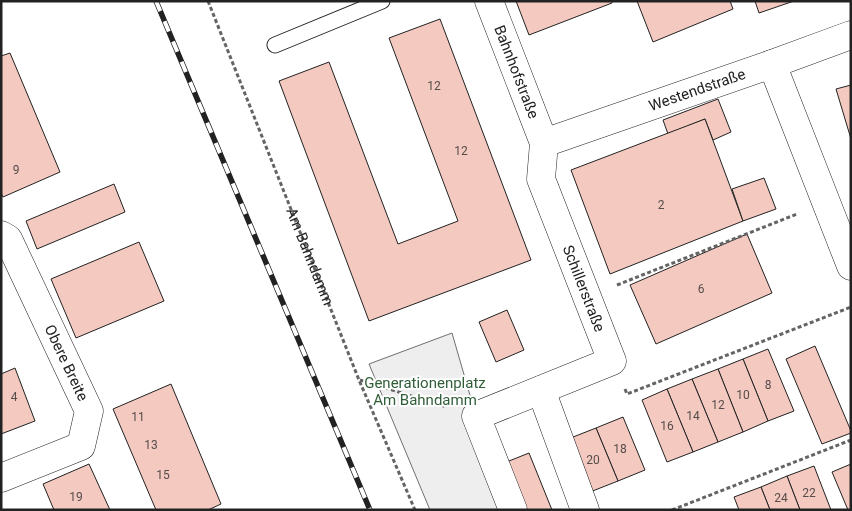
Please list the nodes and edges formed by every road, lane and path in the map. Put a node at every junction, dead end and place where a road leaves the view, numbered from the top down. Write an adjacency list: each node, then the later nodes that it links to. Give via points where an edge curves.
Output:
1 (208, 1): 14 (path, Am Bahndamm)
2 (382, 1): 5 (lane)
3 (489, 1): 7 (street, Bahnhofstraße)
4 (851, 35): 6 (street, Westendstraße)
5 (275, 45)
6 (772, 64): 7 (street, Westendstraße); 8 (street)
7 (544, 143): 11 (street, Schillerstraße, via 541,179)
8 (826, 203): 10 (street); 11 (path)
9 (1, 235): 18 (street, Obere Breite, via 8,239 89,411 81,446)
10 (851, 266)
11 (586, 297): 13 (street, Schillerstraße)
12 (851, 307): 13 (path, via 627,394)
13 (612, 361): 15 (street)
14 (359, 380): 16 (path); 19 (path, Am Bahndamm)
15 (542, 390): 16 (street); 21 (street)
16 (476, 416): 20 (street)
17 (851, 440): 22 (path)
18 (1, 478)
19 (416, 510)
20 (513, 510)
21 (585, 510)
22 (672, 510)

